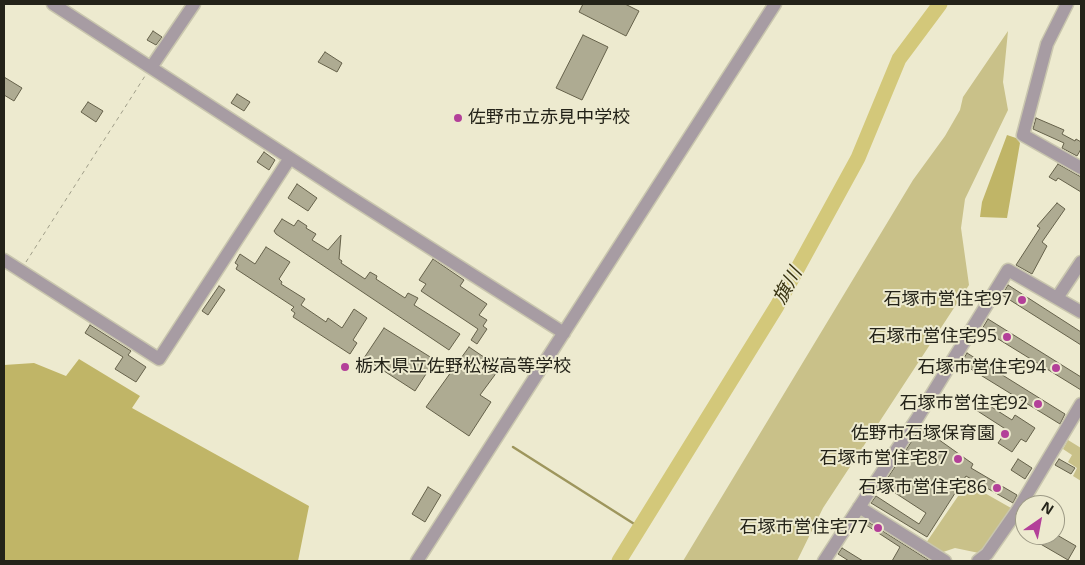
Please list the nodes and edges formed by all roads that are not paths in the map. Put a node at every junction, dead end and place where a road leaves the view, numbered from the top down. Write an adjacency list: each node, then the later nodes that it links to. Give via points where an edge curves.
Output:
1 (53, 4): 5 (street)
2 (194, 4): 5 (street)
3 (775, 4): 12 (street)
4 (1067, 4): 7 (street, via 1047,44 1023,135)
5 (152, 66): 6 (street)
6 (290, 158): 8 (street, via 159,359); 12 (street)
7 (1081, 168)
8 (4, 260)
9 (1081, 262): 10 (street)
10 (1057, 298): 11 (street); 14 (street, via 1008,270)
11 (1081, 312)
12 (564, 333): 15 (street)
13 (1081, 404): 18 (street, via 1017,511 993,547)
14 (859, 507): 16 (street); 17 (street)
15 (417, 561)
16 (824, 561)
17 (944, 561)
18 (978, 561)

